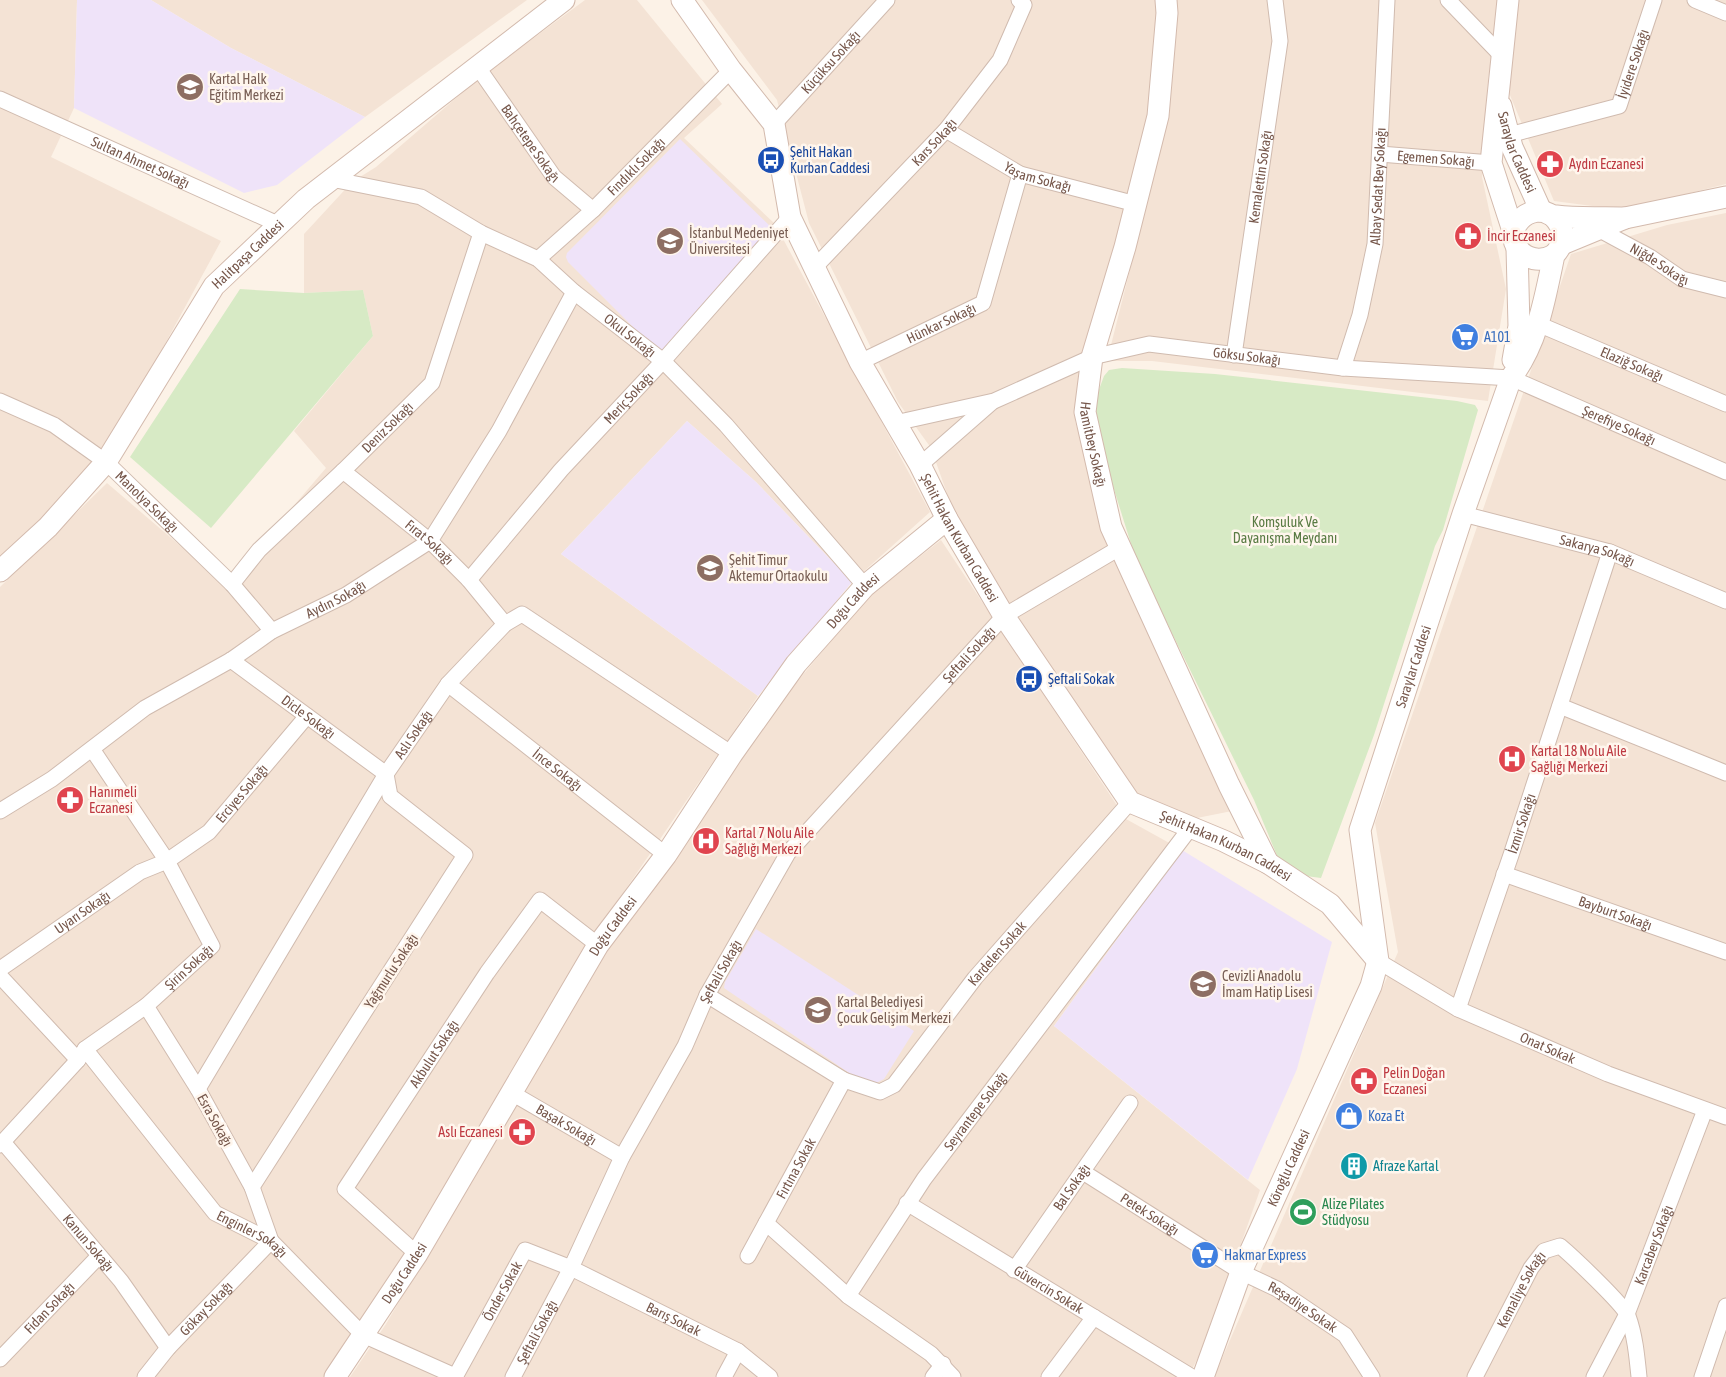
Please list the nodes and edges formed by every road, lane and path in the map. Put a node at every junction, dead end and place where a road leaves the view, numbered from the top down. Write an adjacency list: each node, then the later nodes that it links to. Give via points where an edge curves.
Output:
1 (564, 0): 14 (street, Halitpaşa Caddesi)
2 (682, 0): 15 (street, Şehit Hakan Kurban Caddesi)
3 (887, 0): 18 (street, Küçüksu Sokağı)
4 (1019, 0): 19 (street, Kars Sokağı, via 1024,5 1000,60)
5 (1166, 0): 26 (street, Hamitbey Sokağı, via 1158,116)
6 (1275, 0): 41 (street, Kemalettin Sokağı, via 1280,40)
7 (1387, 0): 21 (street, Albay Sedat Bey Sokağı)
8 (1448, 0): 13 (street)
9 (1508, 0): 13 (street, Saraylar Caddesi)
10 (1654, 0): 20 (street, İyidere Sokağı, via 1619,106)
11 (1695, 0): 12 (street)
12 (1726, 13)
13 (1501, 55): 16 (street, Saraylar Caddesi)
14 (477, 66): 24 (street, Halitpaşa Caddesi); 27 (street, Bahçetepe Sokağı, via 554,177)
15 (731, 70): 18 (street, Şehit Hakan Kurban Caddesi); 27 (street, Fındıklı Sokağı)
16 (1497, 92): 20 (street, Saraylar Caddesi); 22 (street, Saraylar Caddesi)
17 (0, 99): 31 (street, Sultan Ahmet Sokağı)
18 (774, 124): 29 (street, Şehit Hakan Kurban Caddesi)
19 (946, 130): 23 (street, Yaşam Sokağı); 37 (street, Kars Sokağı)
20 (1509, 135): 28 (street, Saraylar Caddesi)
21 (1380, 154): 22 (street, Egemen Sokağı); 45 (street, Albay Sedat Bey Sokağı, via 1375,244 1360,315)
22 (1491, 163): 34 (street, Saraylar Caddesi)
23 (1020, 174): 26 (street, Yaşam Sokağı); 44 (street, Hünkar Sokağı, via 983,303)
24 (331, 179): 31 (street, Halitpaşa Caddesi); 33 (street, Okul Sokağı, via 421,197)
25 (1725, 194): 30 (street)
26 (1136, 204): 42 (street, Hamitbey Sokağı)
27 (593, 210): 36 (street, Fındıklı Sokağı)
28 (1547, 214): 30 (street); 34 (street, via 1526,214 1516,226); 35 (street, via 1562,229)
29 (790, 217): 37 (street, Şehit Hakan Kurban Caddesi); 43 (street, Meriç Sokağı)
30 (1625, 218): 32 (street)
31 (280, 225): 51 (street, Halitpaşa Caddesi, via 214,286)
32 (1598, 229): 35 (street); 38 (street, Niğde Sokağı, via 1650,257 1682,280)
33 (481, 233): 36 (street, Okul Sokağı); 53 (street, Deniz Sokağı, via 432,383)
34 (1516, 241): 35 (street, via 1530,259 1538,261); 46 (street, Saraylar Caddesi, via 1519,326)
35 (1558, 250): 40 (street, Saraylar Caddesi)
36 (538, 260): 39 (street, Okul Sokağı)
37 (814, 268): 44 (street, Şehit Hakan Kurban Caddesi)
38 (1726, 290)
39 (574, 292): 43 (street, Okul Sokağı); 57 (street, Aydın Sokağı, via 499,431)
40 (1538, 324): 46 (street, Saraylar Caddesi, via 1521,364); 49 (street, Elaziğ Sokağı)
41 (1234, 355): 42 (street, Göksu Sokağı, via 1149,344); 45 (street, Göksu Sokağı)
42 (1092, 357): 48 (street, Göksu Sokağı); 58 (street, Hamitbey Sokağı, via 1085,412 1111,527)
43 (663, 361): 61 (street, Meriç Sokağı, via 561,470); 63 (street, Okul Sokağı, via 726,425)
44 (860, 362): 50 (street, Şehit Hakan Kurban Caddesi)
45 (1343, 368): 46 (street, Göksu Sokağı)
46 (1511, 378): 54 (street, Şerefiye Sokağı); 55 (street, Saraylar Caddesi)
47 (0, 401): 51 (street, Manolya Sokağı, via 54,425)
48 (994, 401): 50 (street, Göksu Sokağı); 52 (street, Göksu Sokağı)
49 (1726, 404)
50 (894, 423): 52 (street, Şehit Hakan Kurban Caddesi)
51 (106, 462): 60 (street, Halitpaşa Caddesi, via 48,527); 62 (street, Manolya Sokağı)
52 (920, 466): 56 (street, Şehit Hakan Kurban Caddesi)
53 (343, 472): 57 (street, Fırat Sokağı); 62 (street, Deniz Sokağı, via 259,550)
54 (1726, 472)
55 (1463, 514): 59 (street, Sakarya Sokağı); 85 (street, Saraylar Caddesi, via 1360,830)
56 (947, 519): 63 (street, Doğu Caddesi); 65 (street, Şehit Hakan Kurban Caddesi)
57 (430, 541): 61 (street, Fırat Sokağı); 67 (street, Aydın Sokağı, via 346,595)
58 (1121, 547): 65 (street, Şeftali Sokağı); 81 (street, Hamitbey Sokağı)
59 (1610, 552): 64 (street, Sakarya Sokağı); 70 (street, İzmir Sokağı)
60 (0, 571)
61 (469, 580): 66 (street, Fırat Sokağı)
62 (232, 584): 67 (street, Manolya Sokağı)
63 (865, 586): 73 (street, Doğu Caddesi, via 796,664)
64 (1726, 601)
65 (1004, 616): 76 (street, Şehit Hakan Kurban Caddesi); 88 (street, Şeftali Sokağı, via 788,853)
66 (506, 624): 69 (street, Aslı Sokağı); 73 (street, Aslı Sokağı, via 522,614)
67 (272, 630): 68 (street, Aydın Sokağı)
68 (230, 660): 71 (street, Dicle Sokağı); 72 (street, Aydın Sokağı, via 145,708)
69 (448, 684): 75 (street, Aslı Sokağı); 79 (street, İnce Sokağı)
70 (1560, 706): 74 (street); 82 (street, İzmir Sokağı)
71 (307, 716): 75 (street, Dicle Sokağı); 80 (street, Erciyes Sokağı, via 209,832)
72 (92, 749): 77 (street, Aydın Sokağı); 80 (street, Şirin Sokağı)
73 (732, 754): 79 (street, Doğu Caddesi)
74 (1726, 773)
75 (386, 774): 93 (street, Aslı Sokağı); 101 (street, Yağmurlu Sokağı, via 390,796 466,855)
76 (1130, 802): 78 (street, Şehit Hakan Kurban Caddesi); 92 (street, Kardelen Sokak, via 975,978 894,1084 880,1092)
77 (0, 812)
78 (1191, 827): 81 (street, Şehit Hakan Kurban Caddesi); 102 (street, Seyrantepe Sokağı)
79 (666, 856): 83 (street, Doğu Caddesi)
80 (167, 861): 86 (street, Uyarı Sokağı, via 140,872); 89 (street, Şirin Sokağı, via 212,946)
81 (1268, 863): 85 (street, Şehit Hakan Kurban Caddesi, via 1330,904)
82 (1504, 874): 84 (street, Bayburt Sokağı); 90 (street, İzmir Sokağı)
83 (598, 944): 94 (street, Doğu Caddesi); 105 (street, Akbulut Sokağı, via 540,900 487,973 345,1189)
84 (1726, 952)
85 (1378, 961): 90 (street, Onat Sokak); 110 (street, Köroğlu Caddesi, via 1371,986)
86 (0, 969)
87 (0, 976): 91 (street, Enginler Sokağı)
88 (708, 995): 92 (street, Kardelen Sokak); 99 (street, Şeftali Sokağı, via 685,1046)
89 (146, 1006): 91 (street, Şirin Sokağı); 93 (street, Esra Sokağı)
90 (1458, 1009): 96 (street, Onat Sokak, via 1608,1074)
91 (81, 1055): 98 (street, Şirin Sokağı); 104 (street, Enginler Sokağı, via 215,1213)
92 (844, 1080): 103 (street, Fırtına Sokak)
93 (198, 1089): 101 (street, Esra Sokağı)
94 (510, 1092): 99 (street, Başak Sokağı); 105 (street, Doğu Caddesi)
95 (1130, 1103): 100 (street, Bal Sokağı)
96 (1705, 1110): 97 (street, Onat Sokak); 113 (street, Karcabey Sokağı)
97 (1726, 1117)
98 (3, 1136): 106 (street, Kanun Sokağı)
99 (622, 1157): 108 (street, Şeftali Sokağı)
100 (1083, 1172): 109 (street, Bal Sokağı); 110 (street, Petek Sokağı)
101 (252, 1187): 104 (street, Esra Sokağı)
102 (907, 1203): 109 (street, Güvercin Sokak); 111 (street, Seyrantepe Sokağı)
103 (766, 1223): 107 (street, Fırtına Sokak); 111 (street)
104 (271, 1240): 115 (street, Enginler Sokağı); 116 (street, Gökay Sokağı)
105 (417, 1254): 115 (street, Doğu Caddesi)
106 (98, 1256): 116 (street, Kanun Sokağı, via 121,1281); 118 (street, Fidan Sokağı)
107 (748, 1256)
108 (571, 1268): 117 (street, Barış Sokak); 122 (street, Önder Sokak, via 525,1250); 123 (street, Şeftali Sokağı)
109 (1014, 1270): 114 (street, Güvercin Sokak)
110 (1241, 1272): 130 (street, Köroğlu Caddesi); 131 (street, Reşadiye Sokak, via 1277,1289 1345,1335)
111 (848, 1296): 119 (street)
112 (1726, 1306): 135 (street)
113 (1627, 1314): 132 (street, Kemaliye Sokağı, via 1560,1246 1544,1251 1531,1268); 133 (street, Karcabey Sokağı); 134 (street, via 1637,1353)
114 (1094, 1317): 128 (street); 129 (street, Güvercin Sokak)
115 (363, 1335): 121 (street, Doğu Caddesi); 122 (street, Enginler Sokağı)
116 (168, 1348): 120 (street, Gökay Sokağı)
117 (738, 1351): 124 (street); 125 (street, Barış Sokak)
118 (0, 1359)
119 (943, 1364): 126 (street); 127 (street)
120 (145, 1377)
121 (335, 1377)
122 (455, 1377)
123 (514, 1377)
124 (724, 1377)
125 (770, 1377)
126 (933, 1377)
127 (953, 1377)
128 (1049, 1377)
129 (1192, 1377)
130 (1203, 1377)
131 (1372, 1377)
132 (1476, 1377)
133 (1594, 1377)
134 (1639, 1377)
135 (1702, 1377)

